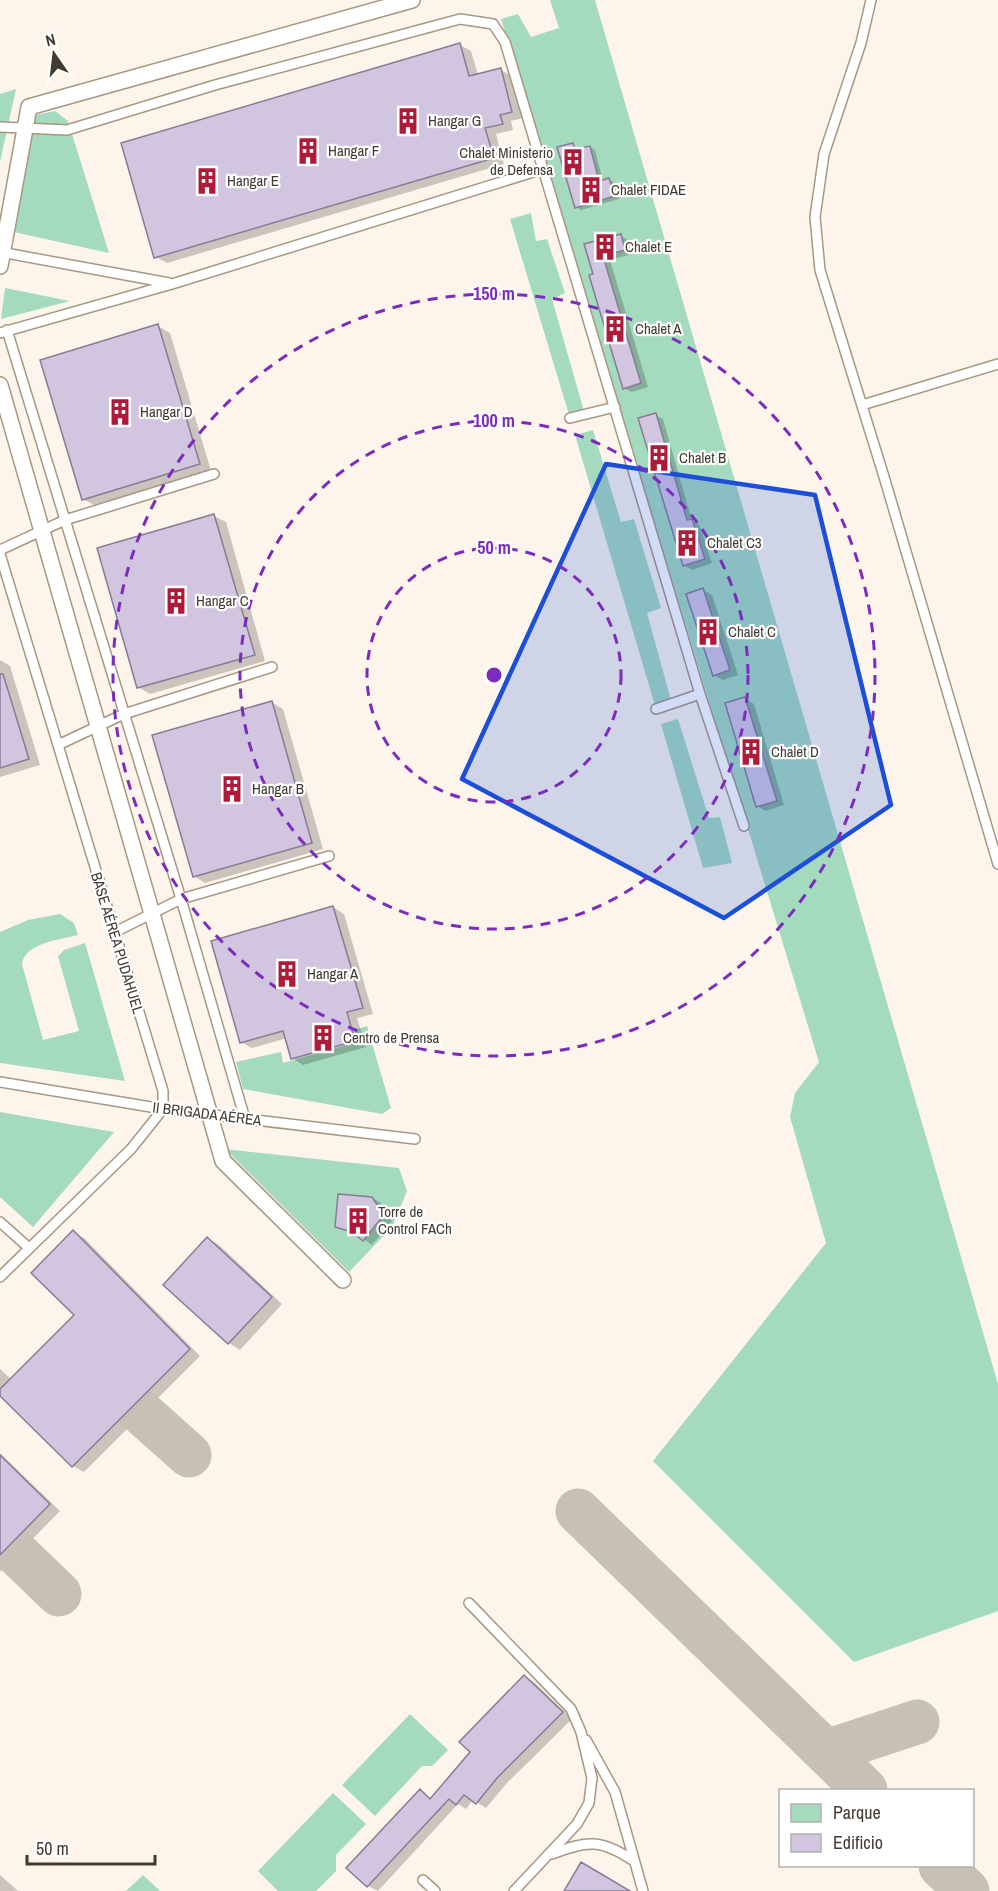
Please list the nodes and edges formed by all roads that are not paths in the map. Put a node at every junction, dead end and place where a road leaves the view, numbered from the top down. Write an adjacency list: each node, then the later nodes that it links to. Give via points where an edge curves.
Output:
1 (412, 0): 4 (street, via 29,107)
2 (872, 0): 11 (lane, via 824,154 815,217 820,270)
3 (0, 127): 4 (lane)
4 (26, 128): 5 (lane, via 67,130 460,19 493,24 505,42); 6 (street)
5 (543, 169): 7 (lane); 12 (lane)
6 (1, 257): 7 (lane)
7 (172, 284): 8 (lane)
8 (4, 332): 15 (lane)
9 (998, 364): 11 (lane)
10 (0, 385): 16 (street)
11 (862, 405): 27 (lane)
12 (615, 407): 13 (lane); 20 (lane)
13 (570, 418)
14 (214, 474): 15 (lane)
15 (65, 520): 16 (lane); 22 (lane)
16 (42, 530): 17 (lane); 23 (street)
17 (0, 550)
18 (0, 554): 24 (lane, BASE AÉREA PUDAHUEL)
19 (272, 667): 22 (lane)
20 (700, 694): 21 (lane); 25 (lane)
21 (656, 709)
22 (124, 714): 23 (lane); 28 (lane)
23 (98, 726): 24 (lane); 29 (street)
24 (58, 745): 30 (lane, BASE AÉREA PUDAHUEL)
25 (744, 826)
26 (329, 856): 28 (lane)
27 (998, 864)
28 (181, 899): 29 (lane); 34 (lane)
29 (152, 913): 30 (lane); 33 (street)
30 (113, 933): 32 (lane, BASE AÉREA PUDAHUEL, via 163,1091)
31 (0, 1082): 32 (lane, II BRIGADA AÉREA)
32 (163, 1109): 33 (lane, II BRIGADA AÉREA); 37 (lane, via 131,1149)
33 (210, 1115): 34 (lane, II BRIGADA AÉREA); 39 (street, via 223,1161)
34 (245, 1119): 35 (lane, II BRIGADA AÉREA)
35 (414, 1139)
36 (0, 1222): 37 (lane)
37 (28, 1247): 38 (lane)
38 (0, 1277)
39 (343, 1280)
40 (469, 1603): 41 (lane, via 571,1709)
41 (581, 1732): 42 (lane, via 592,1778 589,1803 578,1824); 43 (lane, via 615,1792)
42 (547, 1856): 43 (lane, via 579,1844 601,1843); 46 (lane)
43 (634, 1861): 47 (lane)
44 (423, 1880): 45 (lane)
45 (435, 1891)
46 (514, 1891)
47 (643, 1891)

